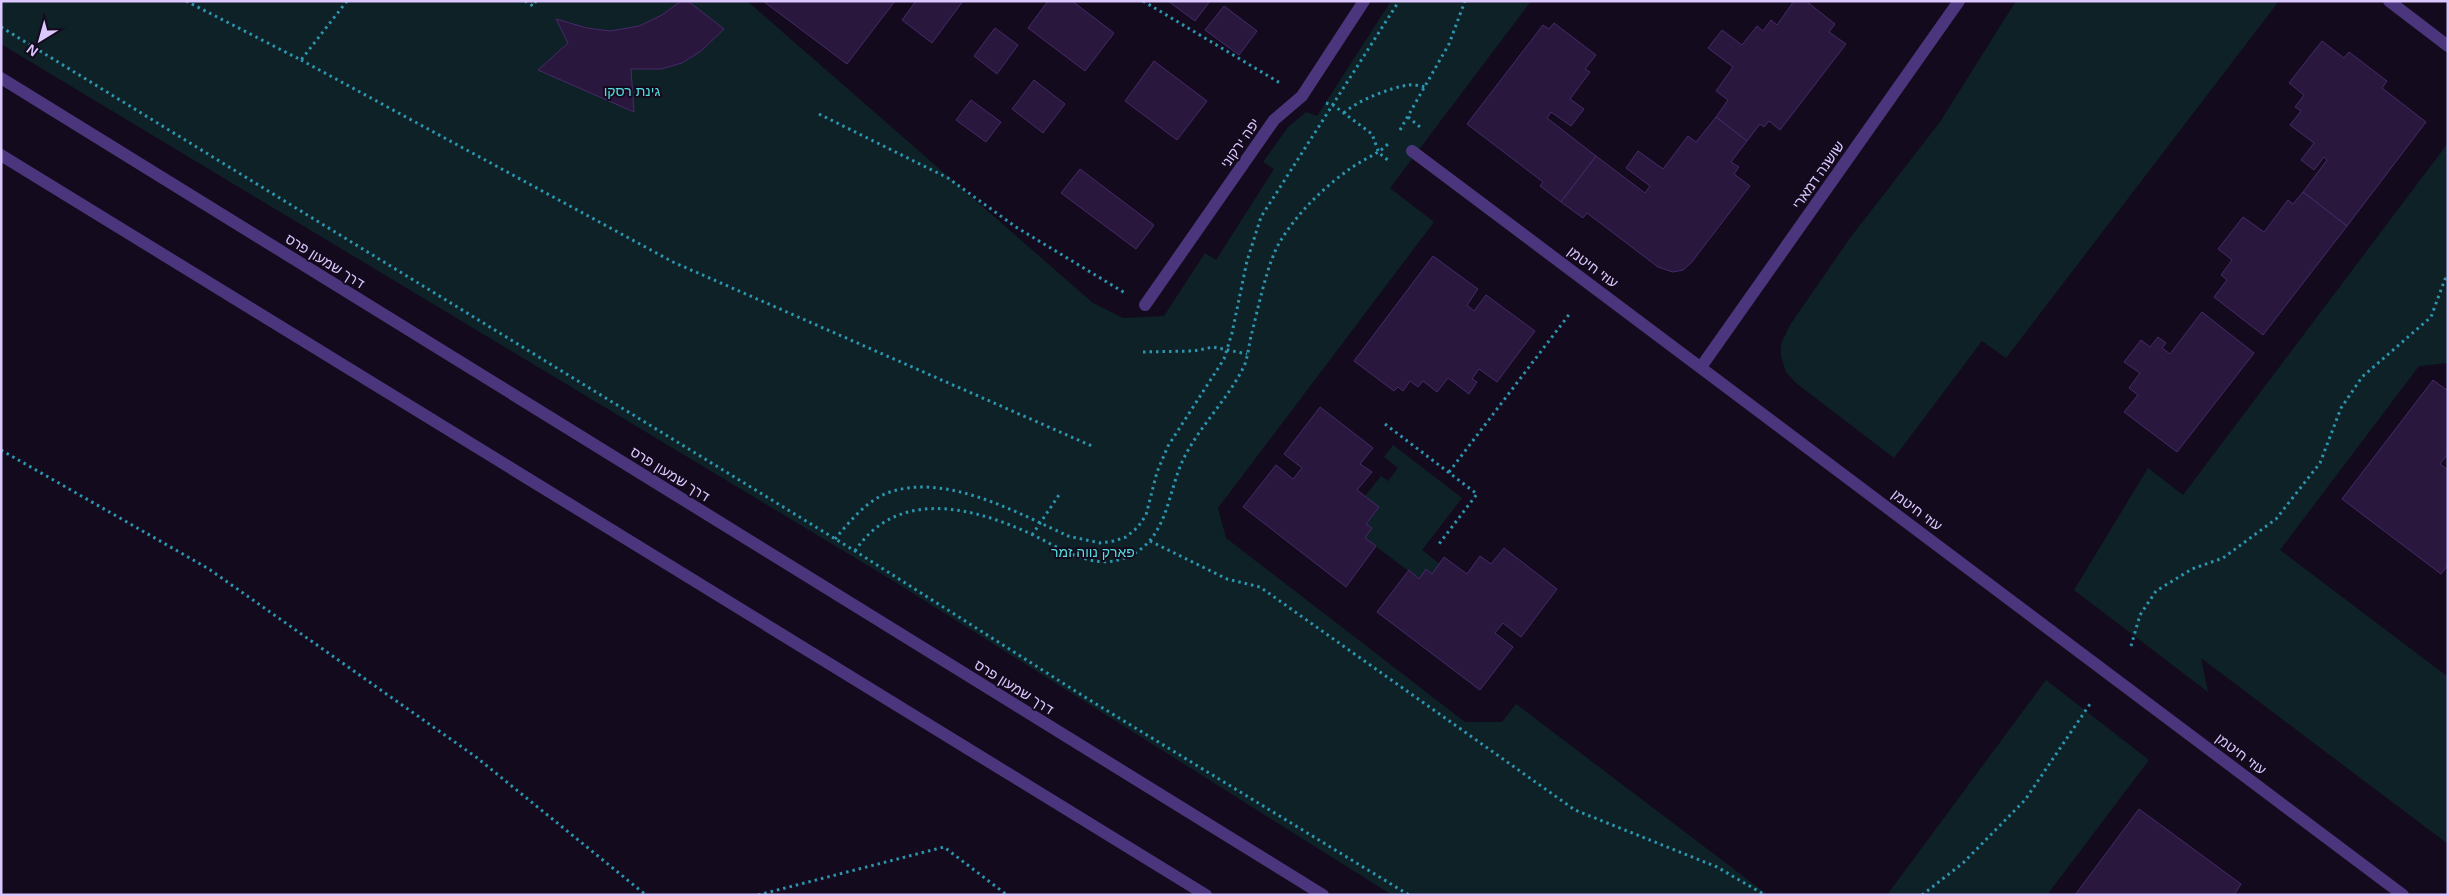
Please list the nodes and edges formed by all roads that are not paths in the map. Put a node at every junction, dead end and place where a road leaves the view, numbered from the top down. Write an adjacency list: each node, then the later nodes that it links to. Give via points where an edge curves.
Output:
1 (1364, 1): 8 (street, יפה ירקוני, via 1302,96 1274,120)
2 (1959, 1): 9 (street, שושנה דמארי)
3 (2389, 1): 4 (street)
4 (2448, 46)
5 (1, 78): 11 (street, דרך שמעון פרס)
6 (1412, 151): 9 (street, עוזי חיטמן)
7 (1, 155): 10 (street)
8 (1145, 305)
9 (1701, 367): 12 (street, עוזי חיטמן)
10 (1206, 895)
11 (1323, 895)
12 (2403, 895)

